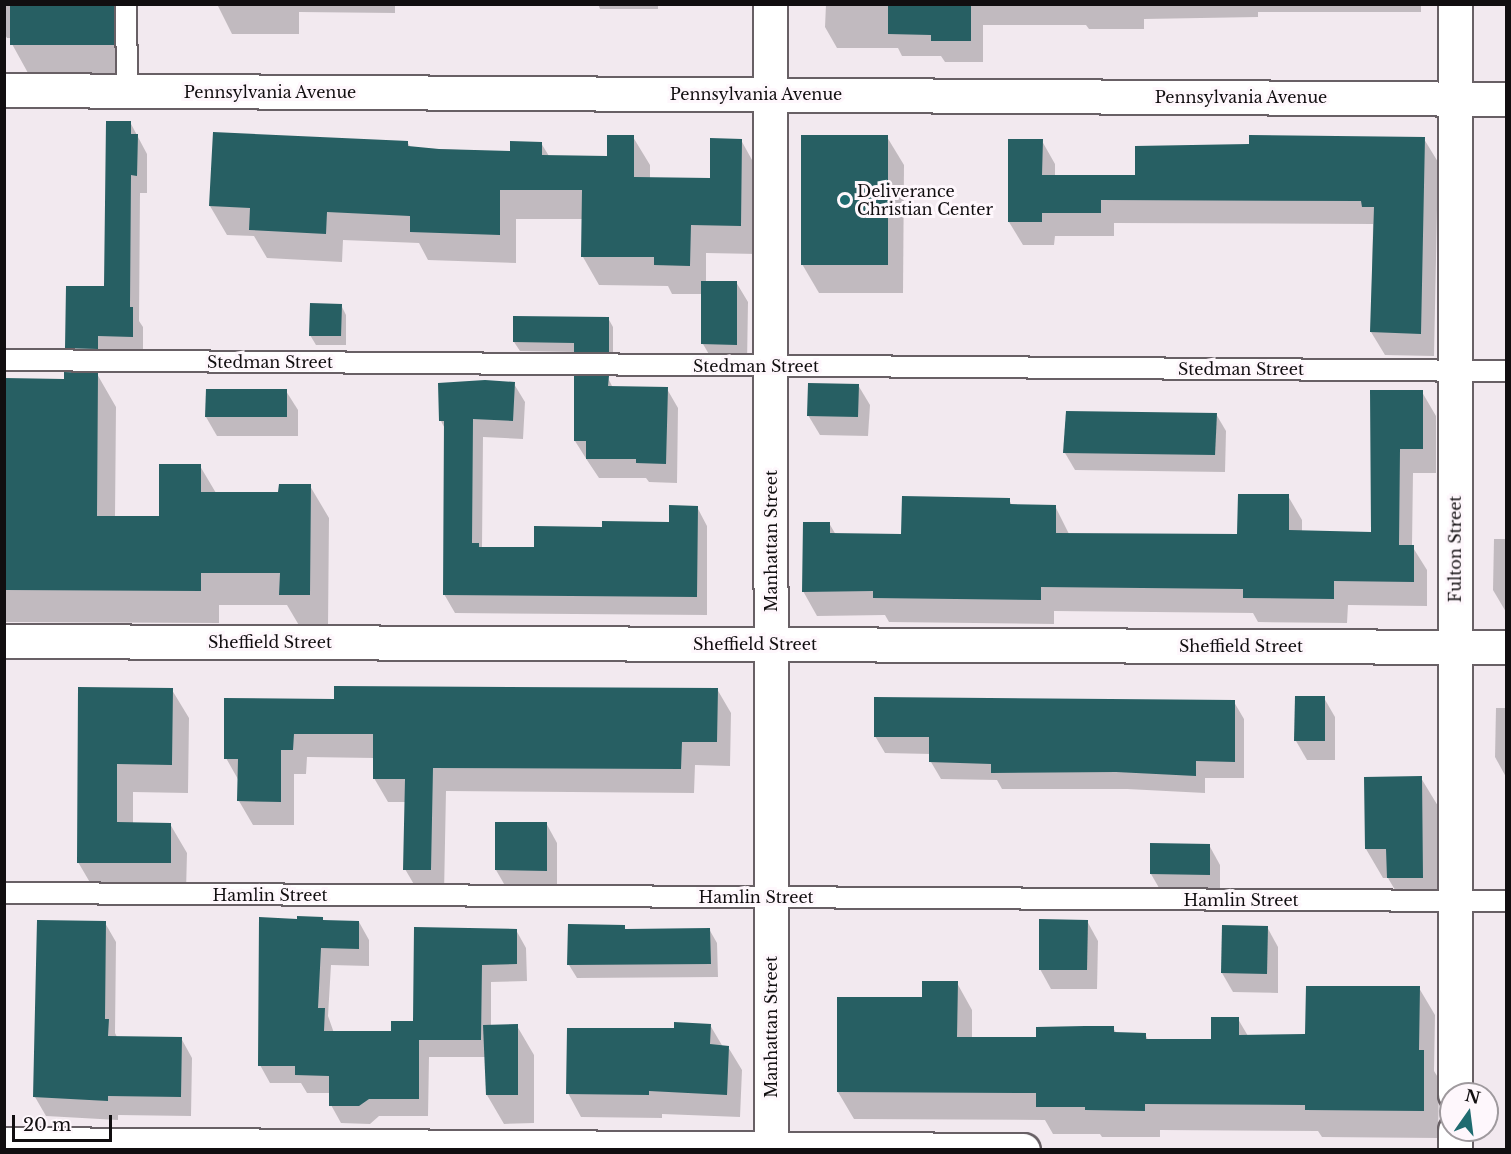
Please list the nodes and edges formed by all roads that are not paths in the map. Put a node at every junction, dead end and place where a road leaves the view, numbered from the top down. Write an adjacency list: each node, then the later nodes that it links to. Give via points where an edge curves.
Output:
1 (126, 4): 5 (lane)
2 (770, 4): 6 (street, Manhattan Street)
3 (1455, 4): 7 (street, Fulton Street)
4 (4, 90): 5 (street, Pennsylvania Avenue)
5 (127, 91): 6 (street, Pennsylvania Avenue)
6 (771, 94): 7 (street, Pennsylvania Avenue); 10 (street, Manhattan Street)
7 (1455, 98): 8 (street, Pennsylvania Avenue); 11 (street, Fulton Street)
8 (1506, 99)
9 (4, 360): 10 (lane, Stedman Street)
10 (771, 366): 11 (lane, Stedman Street); 14 (street, Manhattan Street)
11 (1455, 371): 12 (lane, Stedman Street); 15 (street, Fulton Street)
12 (1506, 371)
13 (4, 641): 14 (street, Sheffield Street)
14 (771, 644): 15 (street, Sheffield Street); 18 (street, Manhattan Street)
15 (1455, 647): 16 (street, Sheffield Street); 19 (street, Fulton Street)
16 (1506, 647)
17 (4, 893): 18 (lane, Hamlin Street)
18 (771, 897): 19 (lane, Hamlin Street); 23 (street, Manhattan Street)
19 (1455, 901): 20 (lane, Hamlin Street); 21 (street, Fulton Street)
20 (1506, 901)
21 (1455, 1082)
22 (4, 1144): 23 (street)
23 (771, 1149): 24 (street)
24 (1023, 1149)

